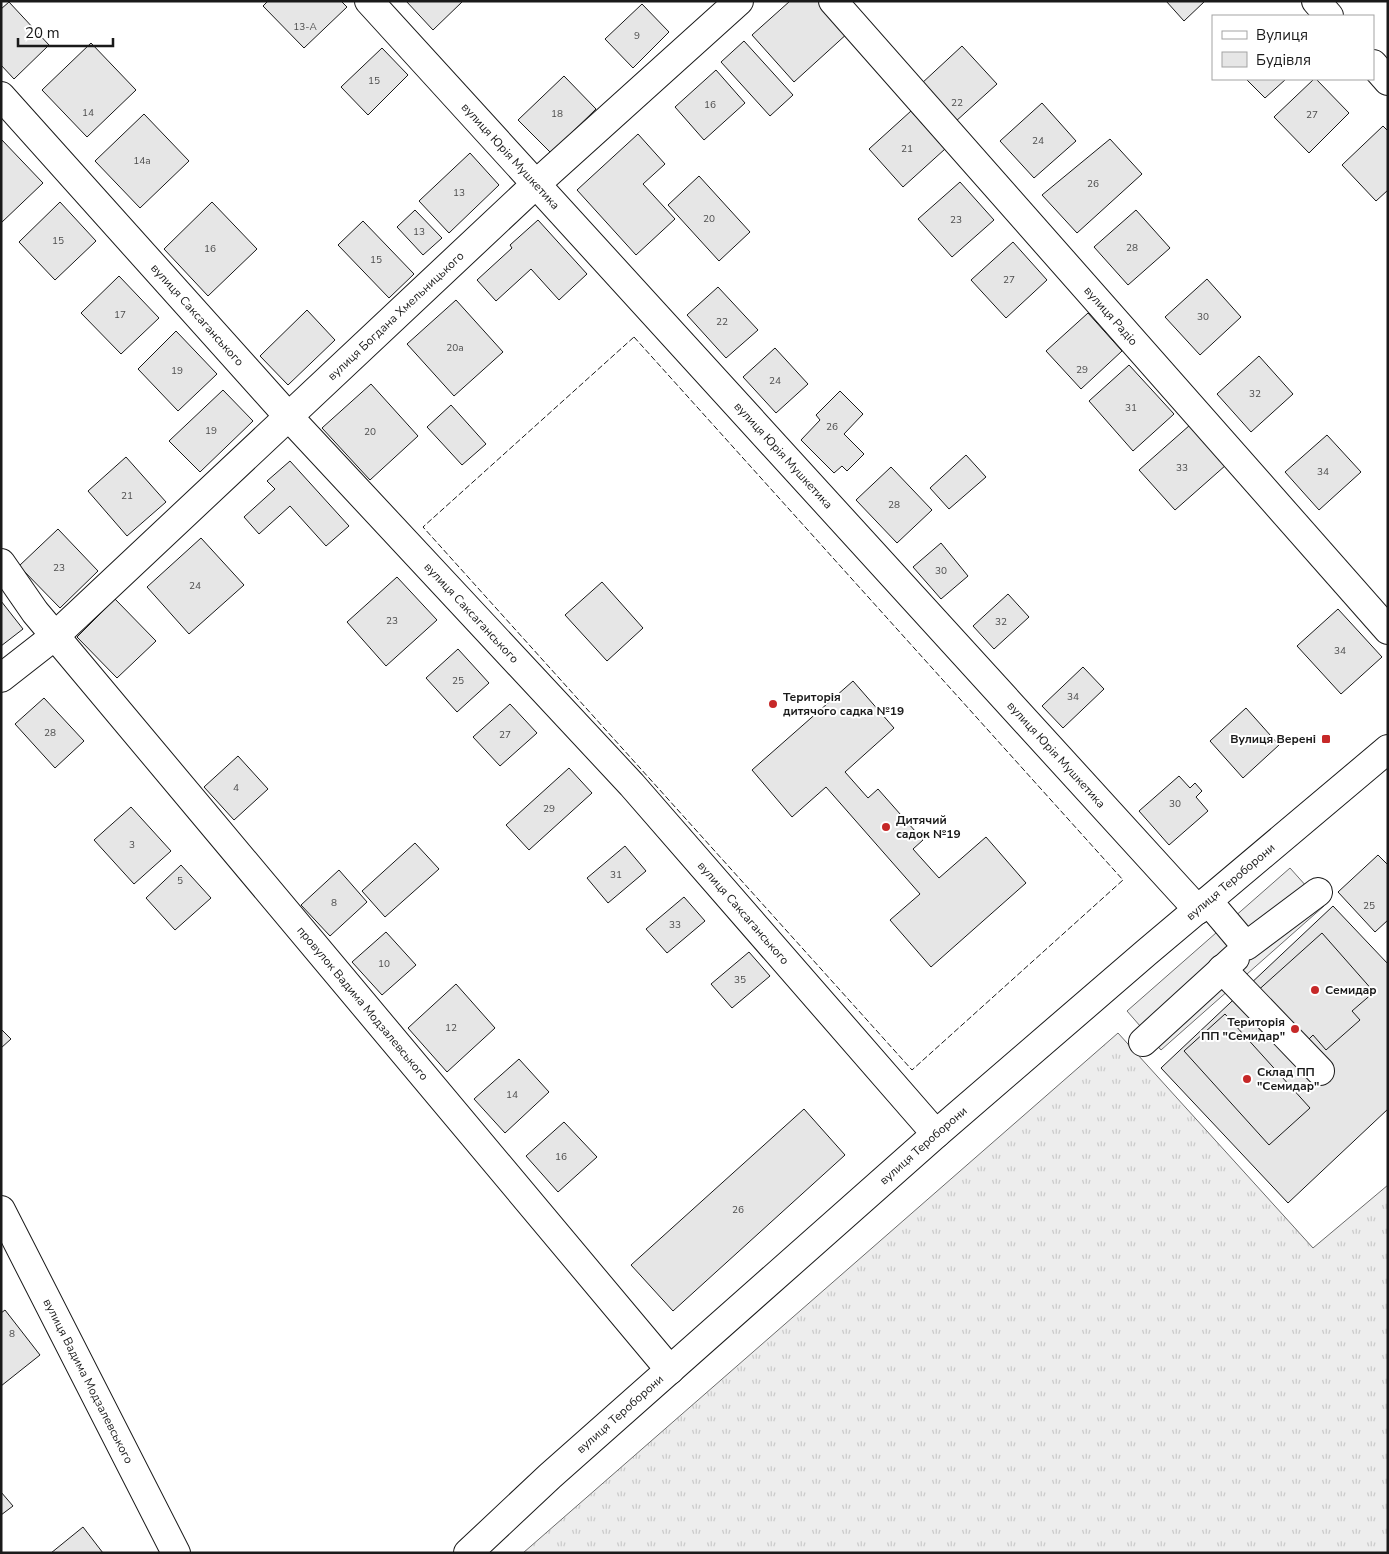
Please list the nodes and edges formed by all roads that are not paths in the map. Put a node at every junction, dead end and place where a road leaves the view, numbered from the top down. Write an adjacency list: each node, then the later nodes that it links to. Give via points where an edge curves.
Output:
1 (369, 1): 9 (street, вулиця Юрія Мушкетика)
2 (740, 1): 9 (street, вулиця Богдана Хмельницького)
3 (833, 1): 12 (street, вулиця Радіо)
4 (1316, 1): 5 (street)
5 (1328, 15)
6 (1374, 65): 7 (street)
7 (1388, 81)
8 (1, 96): 10 (street, вулиця Саксаганського)
9 (535, 185): 10 (street, вулиця Богдана Хмельницького); 17 (street, вулиця Юрія Мушкетика)
10 (288, 416): 13 (street, вулиця Богдана Хмельницького); 22 (street, вулиця Саксаганського, via 632,785)
11 (1, 563): 13 (street, via 35,612)
12 (1388, 630)
13 (56, 635): 14 (street, вулиця Богдана Хмельницького); 24 (street, провулок Вадима Модзалевського)
14 (1, 678)
15 (1388, 749): 17 (street, вулиця Тероборони)
16 (1318, 892): 18 (street)
17 (1203, 906): 18 (street, вулиця Юрія Мушкетика); 22 (street, вулиця Тероборони)
18 (1246, 946): 19 (street)
19 (1222, 970): 20 (street); 21 (street)
20 (1143, 1042)
21 (1320, 1071)
22 (936, 1134): 24 (street, вулиця Тероборони)
23 (1, 1210): 25 (street, вулиця Вадима Модзалевського)
24 (670, 1370): 26 (street, вулиця Тероборони)
25 (176, 1553)
26 (468, 1553)

